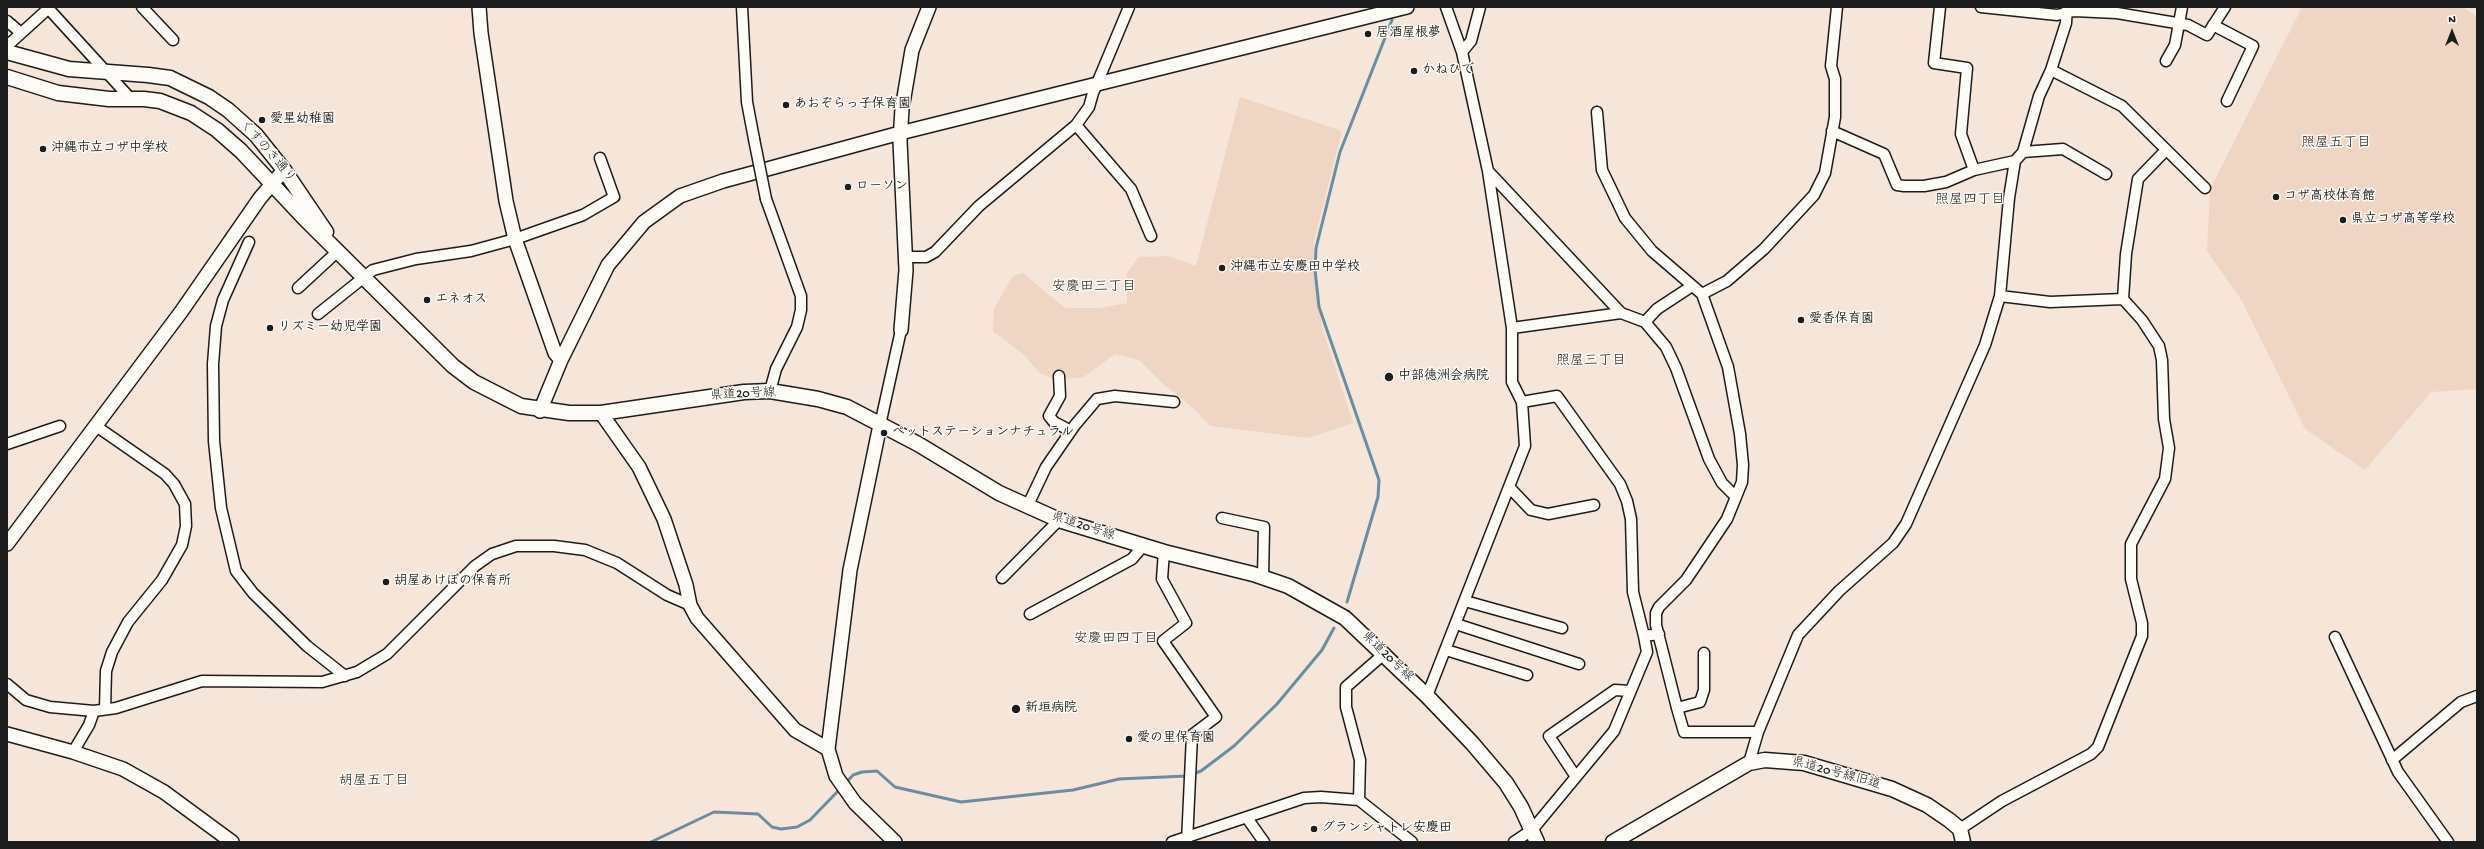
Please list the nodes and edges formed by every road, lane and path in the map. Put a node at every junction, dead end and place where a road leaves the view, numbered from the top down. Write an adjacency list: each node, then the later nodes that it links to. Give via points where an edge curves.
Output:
1 (142, 7): 20 (street)
2 (479, 7): 46 (street, via 503,180)
3 (742, 7): 63 (street, bridge, via 747,102 766,199 802,296 802,310 797,327 776,369)
4 (928, 7): 34 (street, via 910,57)
5 (1407, 7): 28 (street)
6 (1446, 7): 23 (street)
7 (1480, 7): 23 (street, via 1471,41)
8 (1837, 7): 33 (street, via 1831,66 1835,79)
9 (1940, 7): 40 (street, via 1934,63 1967,68 1961,134)
10 (1981, 7): 15 (street, via 2057,15)
11 (2182, 7): 17 (street)
12 (2225, 7): 18 (street)
13 (49, 8): 19 (street); 26 (street)
14 (1127, 8): 28 (street)
15 (2066, 10): 17 (street, via 2117,13); 25 (street, via 2066,23)
16 (7, 21): 19 (street)
17 (2179, 24): 18 (street, via 2188,25 2207,35); 24 (street, via 2174,45)
18 (2213, 25): 30 (street, via 2253,46)
19 (21, 33): 21 (street)
20 (173, 40)
21 (7, 46)
22 (7, 52): 26 (main road, くすのき通り, via 69,69)
23 (1462, 52): 41 (street)
24 (2166, 61)
25 (2051, 70): 35 (street, via 2122,106); 36 (street, via 2039,96)
26 (106, 72): 29 (street); 39 (main road, くすのき通り, via 170,78 209,97 245,124)
27 (7, 77): 29 (main road, くすのき通り, via 58,93 95,98)
28 (1097, 84): 32 (street, via 1089,107); 34 (street)
29 (130, 98): 43 (main road, くすのき通り, via 160,101 191,113 217,130)
30 (2227, 101)
31 (1597, 112): 51 (street, via 1602,170 1625,218 1652,251)
32 (1076, 125): 45 (street, via 1131,189); 49 (street, via 979,206 935,252 926,257)
33 (1832, 131): 40 (street, via 1884,154 1898,184 1904,186 1946,182); 53 (street, via 1825,173 1814,195 1764,249 1727,281)
34 (900, 134): 49 (street); 61 (street, via 723,181 680,196 661,208 630,237 608,265)
35 (2166, 150): 44 (street); 55 (street, via 2138,179 2126,254)
36 (2023, 152): 38 (street); 42 (street, via 2063,149)
37 (600, 158): 46 (street, via 614,197 583,215)
38 (2015, 161): 40 (street); 54 (street)
39 (284, 170): 43 (street); 48 (main road, くすのき通り)
40 (1974, 170)
41 (1488, 171): 56 (street); 59 (street)
42 (2106, 174)
43 (271, 183): 48 (main road, くすのき通り); 69 (street, via 181,312)
44 (2205, 188)
45 (1151, 236)
46 (516, 239): 50 (street, via 471,251 416,259 373,270); 61 (street, via 555,352)
47 (249, 242): 97 (street, via 223,300 216,326 213,364 214,441 221,508 236,571 253,593 307,646)
48 (338, 251): 50 (main road, くすのき通り); 52 (street)
49 (906, 258): 60 (street)
50 (363, 277): 57 (street); 66 (main road, くすのき通り, via 453,366 506,400)
51 (1692, 286): 53 (street); 58 (street, via 1657,309)
52 (298, 288)
53 (1702, 294): 74 (street, via 1728,367 1740,434 1742,482)
54 (2000, 296): 55 (street, via 2050,302); 105 (street, via 1985,345 1906,524 1893,543 1839,591 1798,635)
55 (2123, 299): 115 (street, via 2142,320 2159,346 2162,360 2164,420 2169,448 2165,479 2131,544 2132,579 2142,623 2142,636 2098,748 2002,801)
56 (1621, 313): 58 (street); 59 (street)
57 (318, 314)
58 (1645, 322): 74 (street, via 1666,347 1709,459 1722,483)
59 (1512, 328): 65 (street, via 1512,382)
60 (901, 330): 70 (street)
61 (561, 360): 66 (street)
62 (1059, 376): 71 (street, via 1060,396 1049,416 1054,422)
63 (770, 391): 67 (main road, 県道20号線, via 714,395); 70 (main road, 県道20号線, via 833,403)
64 (1174, 402): 71 (street, via 1115,396 1098,399)
65 (1522, 402): 73 (street, via 1525,446); 90 (street, via 1557,396 1620,484 1631,519 1633,592)
66 (540, 411): 67 (main road, 県道20号線)
67 (601, 413): 85 (street, via 639,467 664,519 686,585)
68 (60, 426): 72 (street)
69 (96, 426): 79 (street); 103 (street, via 165,474 185,504 186,526 182,545 169,568 128,622 112,652 106,671)
70 (880, 426): 76 (main road, 県道20号線); 107 (street, via 850,570)
71 (1071, 431): 76 (street, via 1046,467)
72 (7, 444)
73 (1510, 488): 75 (street, via 1531,510 1548,514); 84 (street, via 1484,545)
74 (1736, 497): 89 (street, via 1727,519 1686,580 1659,607 1656,613)
75 (1594, 505)
76 (1027, 507): 78 (main road, 県道20号線)
77 (1222, 518): 83 (street, via 1264,527)
78 (1059, 520): 80 (main road, 県道20号線); 82 (street)
79 (8, 540)
80 (1143, 546): 81 (main road, 県道20号線); 86 (street, via 1132,559)
81 (1164, 552): 83 (main road, 県道20号線); 116 (street, via 1162,579 1186,623 1163,641 1216,718 1192,735)
82 (1002, 578)
83 (1263, 578): 93 (main road, 県道20号線, via 1288,586 1339,614)
84 (1465, 600): 87 (street); 88 (street)
85 (690, 606): 97 (street, via 667,595 617,563 585,550 554,546 516,546 492,554 475,566 387,654 357,672); 107 (street, via 707,631 794,730)
86 (1030, 614)
87 (1456, 624): 92 (street); 95 (street)
88 (1562, 628)
89 (1659, 634): 90 (street); 102 (street)
90 (1644, 636): 99 (street, via 1647,652)
91 (2335, 637): 109 (street)
92 (1446, 650): 96 (street); 100 (street)
93 (1384, 653): 100 (main road, 県道20号線); 112 (street, via 1346,687 1346,706 1360,760)
94 (1704, 653): 102 (street, via 1704,690 1700,702)
95 (1579, 664)
96 (1527, 675)
97 (345, 676): 103 (street, via 322,682 202,681 116,708)
98 (7, 684): 104 (street, via 26,700 50,707)
99 (1630, 692): 111 (street, via 1614,731); 111 (street, via 1615,690 1549,736)
100 (1427, 696): 114 (main road, 県道20号線, via 1506,783)
101 (2477, 696): 109 (street, via 2461,702)
102 (1677, 708): 105 (street, via 1684,732)
103 (105, 709): 104 (street)
104 (94, 711): 108 (street)
105 (1758, 732): 110 (street)
106 (7, 734): 108 (street)
107 (828, 749): 118 (street, via 839,780 847,792)
108 (74, 752): 117 (street, via 123,769 144,780)
109 (2392, 760): 124 (street, via 2409,789)
110 (1749, 763): 115 (main road, 県道20号線旧道, via 1765,760 1804,763 1892,789 1927,805); 123 (main road, 県道20号線旧道)
111 (1576, 777): 114 (street)
112 (1359, 800): 113 (street, via 1344,797 1304,798); 121 (street)
113 (1247, 818): 116 (street); 120 (street)
114 (1534, 836): 122 (street)
115 (1961, 836)
116 (1187, 840): 119 (street)
117 (232, 842)
118 (895, 842)
119 (1172, 842)
120 (1264, 842)
121 (1412, 842)
122 (1514, 842)
123 (1613, 842)
124 (2448, 842)

